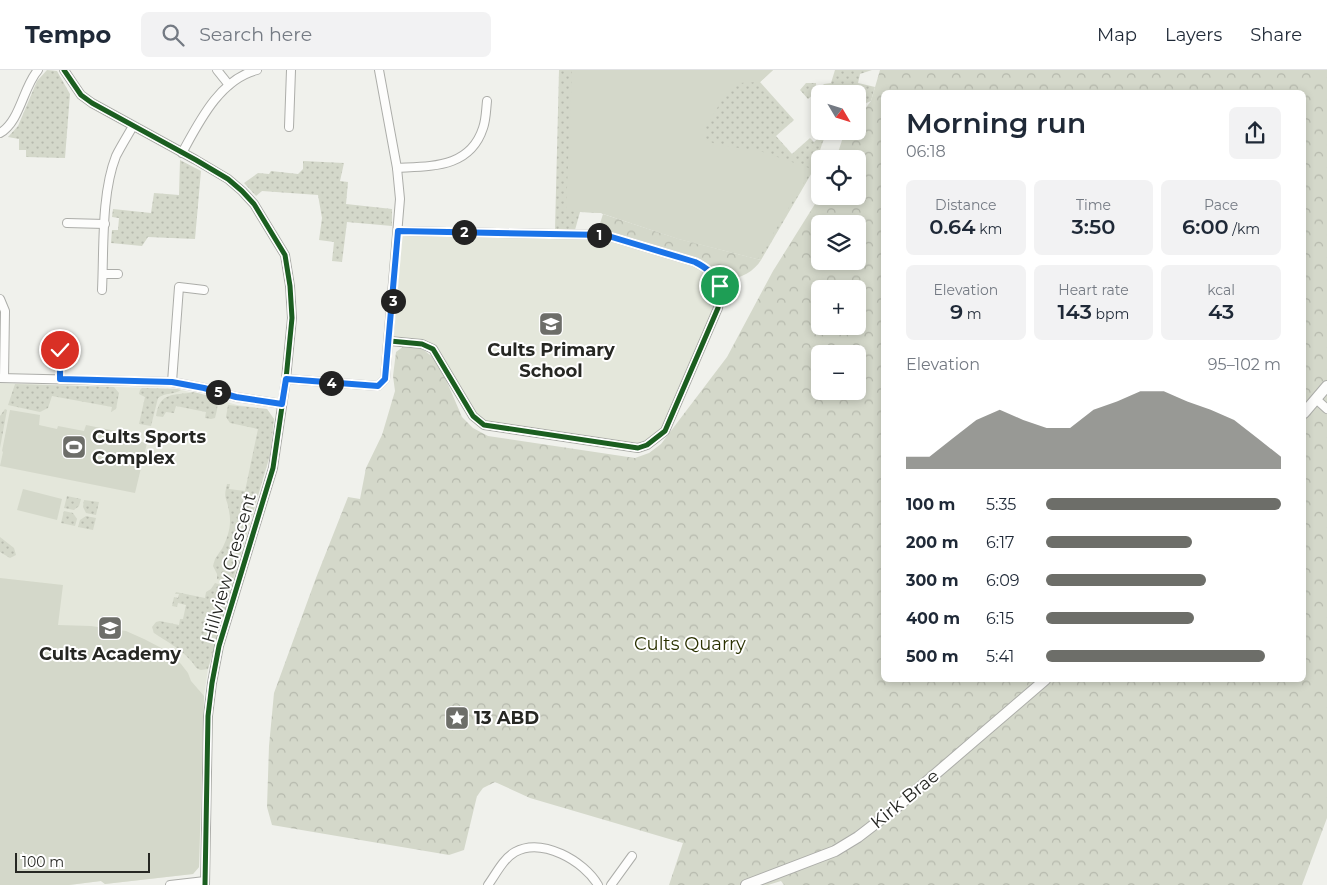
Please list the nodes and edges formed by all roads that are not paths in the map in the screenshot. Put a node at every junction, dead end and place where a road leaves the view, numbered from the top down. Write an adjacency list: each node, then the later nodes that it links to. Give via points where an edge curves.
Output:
1 (38, 70): 11 (street, via 13,121)
2 (64, 70): 9 (street, Hillview Crescent, via 81,95)
3 (217, 70): 7 (street)
4 (257, 70): 7 (street, via 245,73)
5 (291, 70): 10 (street)
6 (379, 70): 13 (street)
7 (230, 85): 12 (street, via 212,105)
8 (486, 101): 13 (street, via 480,137 459,159 438,166)
9 (133, 126): 12 (street, Hillview Crescent); 15 (street, via 116,155 109,179)
10 (289, 127)
11 (0, 133)
12 (182, 153): 26 (street, Hillview Crescent, via 228,179 242,191 254,204 285,256 292,318)
13 (397, 168): 16 (street, via 400,199)
14 (67, 223): 15 (street)
15 (105, 224): 17 (street)
16 (398, 231): 22 (street); 22 (street, via 605,235 695,262 715,277 720,286 720,297 665,431 638,448 484,425 473,416 433,349 422,344)
17 (103, 274): 18 (street); 19 (street)
18 (118, 274)
19 (102, 290)
20 (204, 290): 27 (street, via 179,287)
21 (0, 299): 24 (street, via 6,311)
22 (390, 341): 26 (street, via 385,379 378,386)
23 (60, 350): 25 (street)
24 (2, 378): 25 (street)
25 (60, 379): 27 (street)
26 (286, 379): 30 (street, Hillview Crescent)
27 (172, 382): 30 (street)
28 (1327, 386): 29 (street)
29 (1316, 399): 31 (street); 32 (street)
30 (282, 404): 35 (street, Hillview Crescent, via 273,468 212,682 208,716)
31 (1327, 409)
32 (1306, 411)
33 (1042, 682): 40 (street, Kirk Brae, via 897,808 858,837 836,851)
34 (632, 856): 39 (street)
35 (205, 883): 36 (street)
36 (170, 885)
37 (488, 885): 38 (street, via 505,860 515,852 539,847 575,862)
38 (598, 885)
39 (611, 885)
40 (746, 885)

